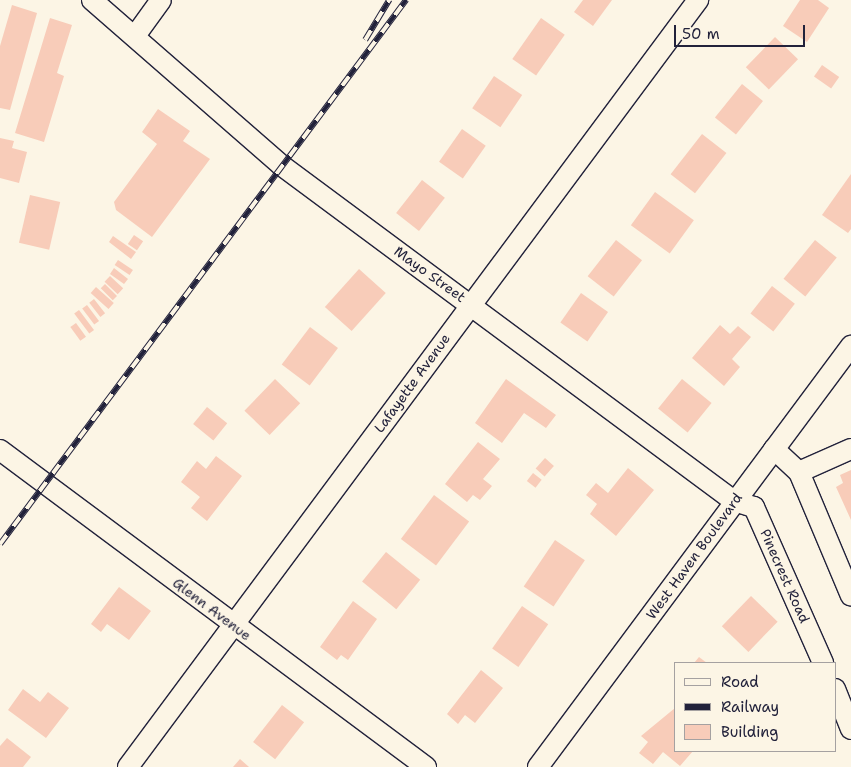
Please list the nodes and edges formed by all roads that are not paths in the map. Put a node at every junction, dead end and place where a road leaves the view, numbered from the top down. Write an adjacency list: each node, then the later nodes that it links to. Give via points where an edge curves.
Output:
1 (92, 0): 4 (street, Mayo Street)
2 (161, 0): 4 (street)
3 (698, 0): 5 (street, Lafayette Avenue)
4 (135, 36): 5 (street, Mayo Street, via 281,165)
5 (471, 304): 11 (street, Mayo Street); 13 (street, Lafayette Avenue)
6 (850, 351): 7 (street, West Haven Boulevard)
7 (774, 449): 10 (street); 11 (street, West Haven Boulevard)
8 (851, 449): 10 (street)
9 (0, 450): 13 (street, Glenn Avenue)
10 (799, 472): 12 (street)
11 (734, 501): 14 (street, Pinecrest Road, via 754,508); 19 (street, West Haven Boulevard)
12 (851, 596)
13 (234, 625): 17 (street, Lafayette Avenue); 18 (street, Glenn Avenue)
14 (823, 662)
15 (836, 692): 16 (street)
16 (851, 729)
17 (128, 767)
18 (426, 767)
19 (538, 767)

